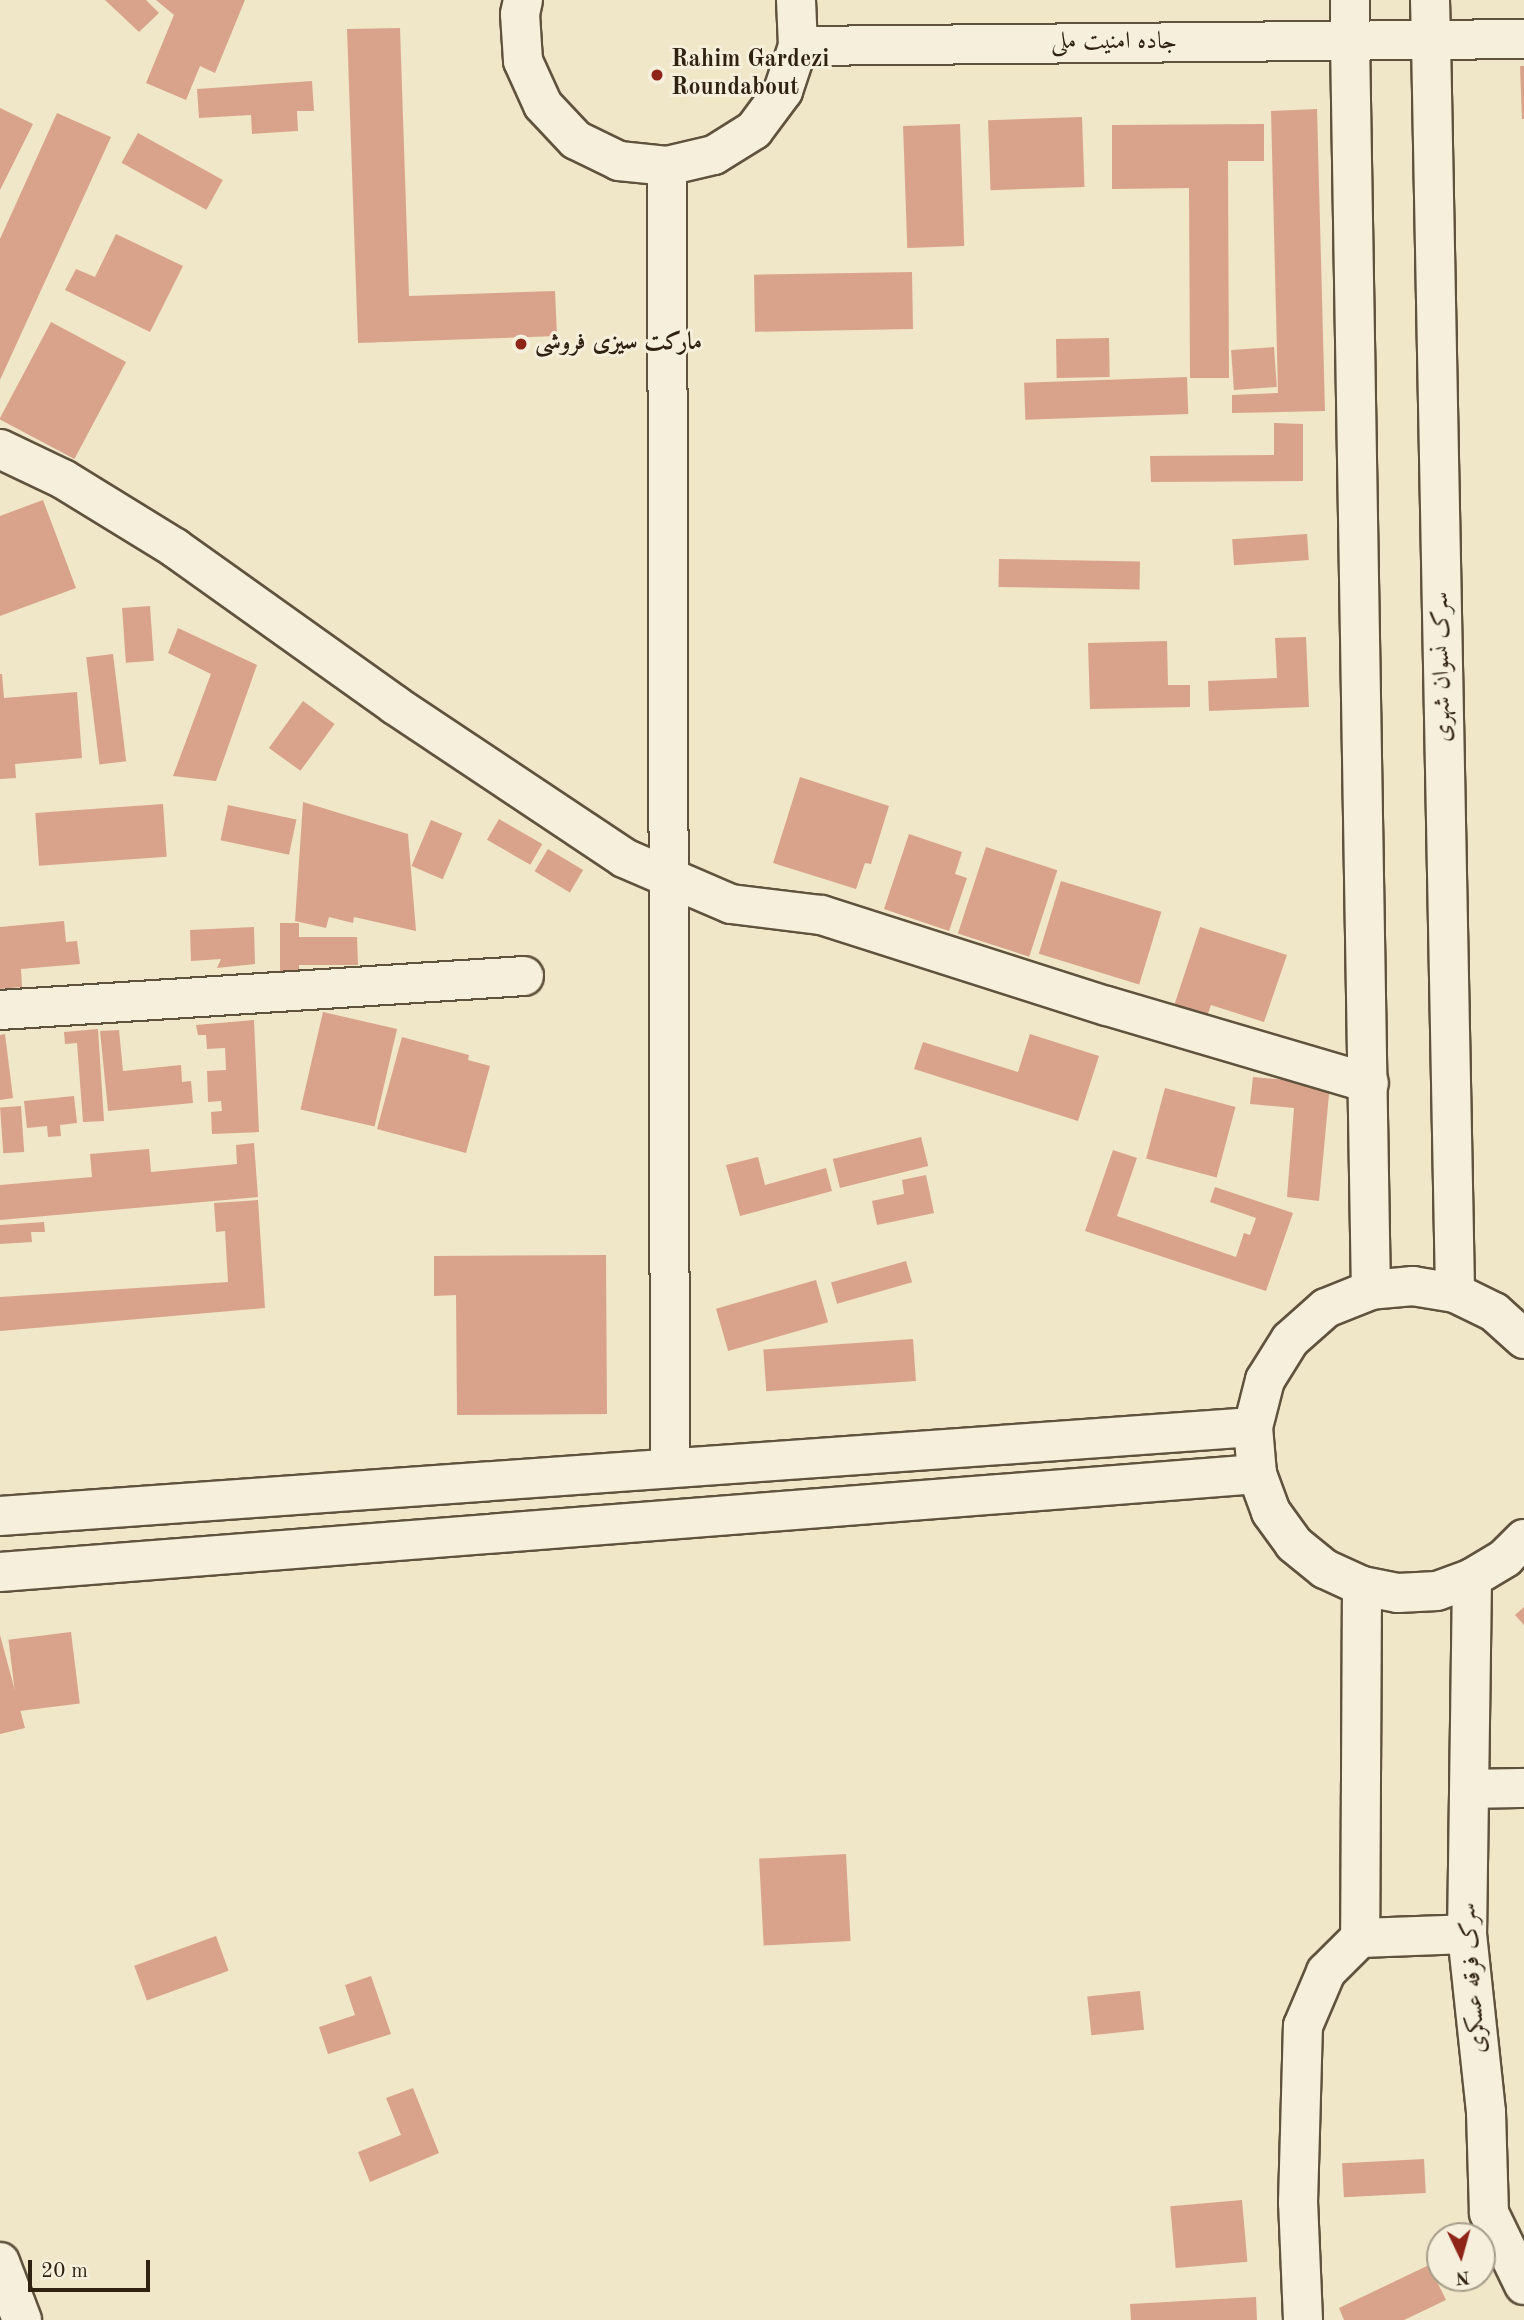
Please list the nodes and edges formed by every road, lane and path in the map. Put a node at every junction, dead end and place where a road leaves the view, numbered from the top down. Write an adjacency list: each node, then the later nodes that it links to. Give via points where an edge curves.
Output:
1 (523, 0): 9 (street, via 523,61 543,105 576,140 619,161)
2 (796, 0): 8 (street)
3 (1350, 0): 7 (street)
4 (1430, 0): 6 (street, سرک نسوان شهری)
5 (1524, 39): 6 (street, جاده امنیت ملی)
6 (1431, 40): 7 (street, جاده امنیت ملی); 16 (street, سرک نسوان شهری)
7 (1350, 41): 8 (street, جاده امنیت ملی); 14 (street)
8 (798, 46): 9 (street, via 783,92 754,130 714,155)
9 (667, 166): 11 (street)
10 (0, 449): 11 (street, via 63,479 175,548 395,705 624,859)
11 (669, 877): 14 (street, via 732,904 821,915); 19 (street)
12 (523, 976): 13 (street)
13 (0, 1010)
14 (1369, 1083): 15 (street)
15 (1371, 1290): 16 (street, via 1413,1286); 18 (street, via 1326,1308 1290,1340 1265,1380)
16 (1455, 1293): 17 (street, via 1494,1312)
17 (1524, 1339)
18 (1253, 1427): 19 (street); 20 (street)
19 (670, 1468): 21 (street)
20 (1257, 1474): 23 (street); 25 (street, via 1271,1512 1294,1544 1325,1569)
21 (0, 1516)
22 (1524, 1539): 24 (street, via 1505,1559)
23 (0, 1572)
24 (1472, 1578): 25 (street, via 1437,1591 1398,1593); 27 (street, سرک فرقه عسکری)
25 (1362, 1586): 29 (street)
26 (1524, 1788): 27 (street)
27 (1470, 1789): 28 (street, سرک فرقه عسکری)
28 (1467, 1934): 29 (street); 31 (street, سرک فرقه عسکری, via 1486,2112 1489,2213)
29 (1360, 1938): 33 (street, via 1326,1972 1303,2026 1298,2203)
30 (0, 2262): 32 (street)
31 (1524, 2285)
32 (22, 2320)
33 (1303, 2320)

